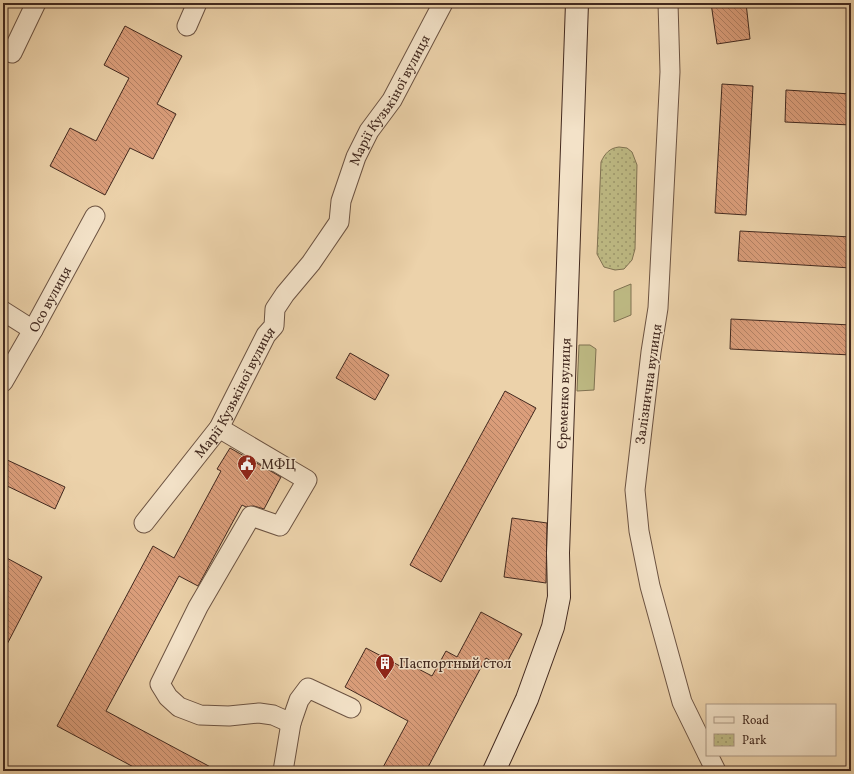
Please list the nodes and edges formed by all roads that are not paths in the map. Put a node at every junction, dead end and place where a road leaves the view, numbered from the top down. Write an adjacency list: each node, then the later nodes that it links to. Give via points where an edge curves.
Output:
1 (36, 3): 7 (street)
2 (197, 3): 6 (street)
3 (443, 3): 12 (street, Марії Кузькіної вулиця, via 392,100 369,131 341,201 339,222 275,309 274,326 266,335)
4 (577, 3): 19 (street, Єременко вулиця, via 558,553 559,597 553,627 527,699)
5 (668, 3): 16 (street, Залізнична вулиця, via 670,72 658,308 635,490 638,531 650,586 682,702)
6 (186, 26)
7 (12, 53)
8 (95, 216): 10 (street, Осо вулиця)
9 (3, 311): 10 (street)
10 (33, 330): 11 (street, Осо вулиця)
11 (3, 382)
12 (219, 428): 13 (street, Марії Кузькіної вулиця); 15 (street, via 307,480 280,526 251,516 198,607 160,684 168,697 179,707 200,715 259,713 273,715)
13 (144, 523)
14 (351, 708): 15 (street, via 308,688 299,700)
15 (291, 724): 18 (street)
16 (706, 752)
17 (708, 756): 20 (street, Залізнична вулиця)
18 (283, 771)
19 (494, 771)
20 (716, 771)

